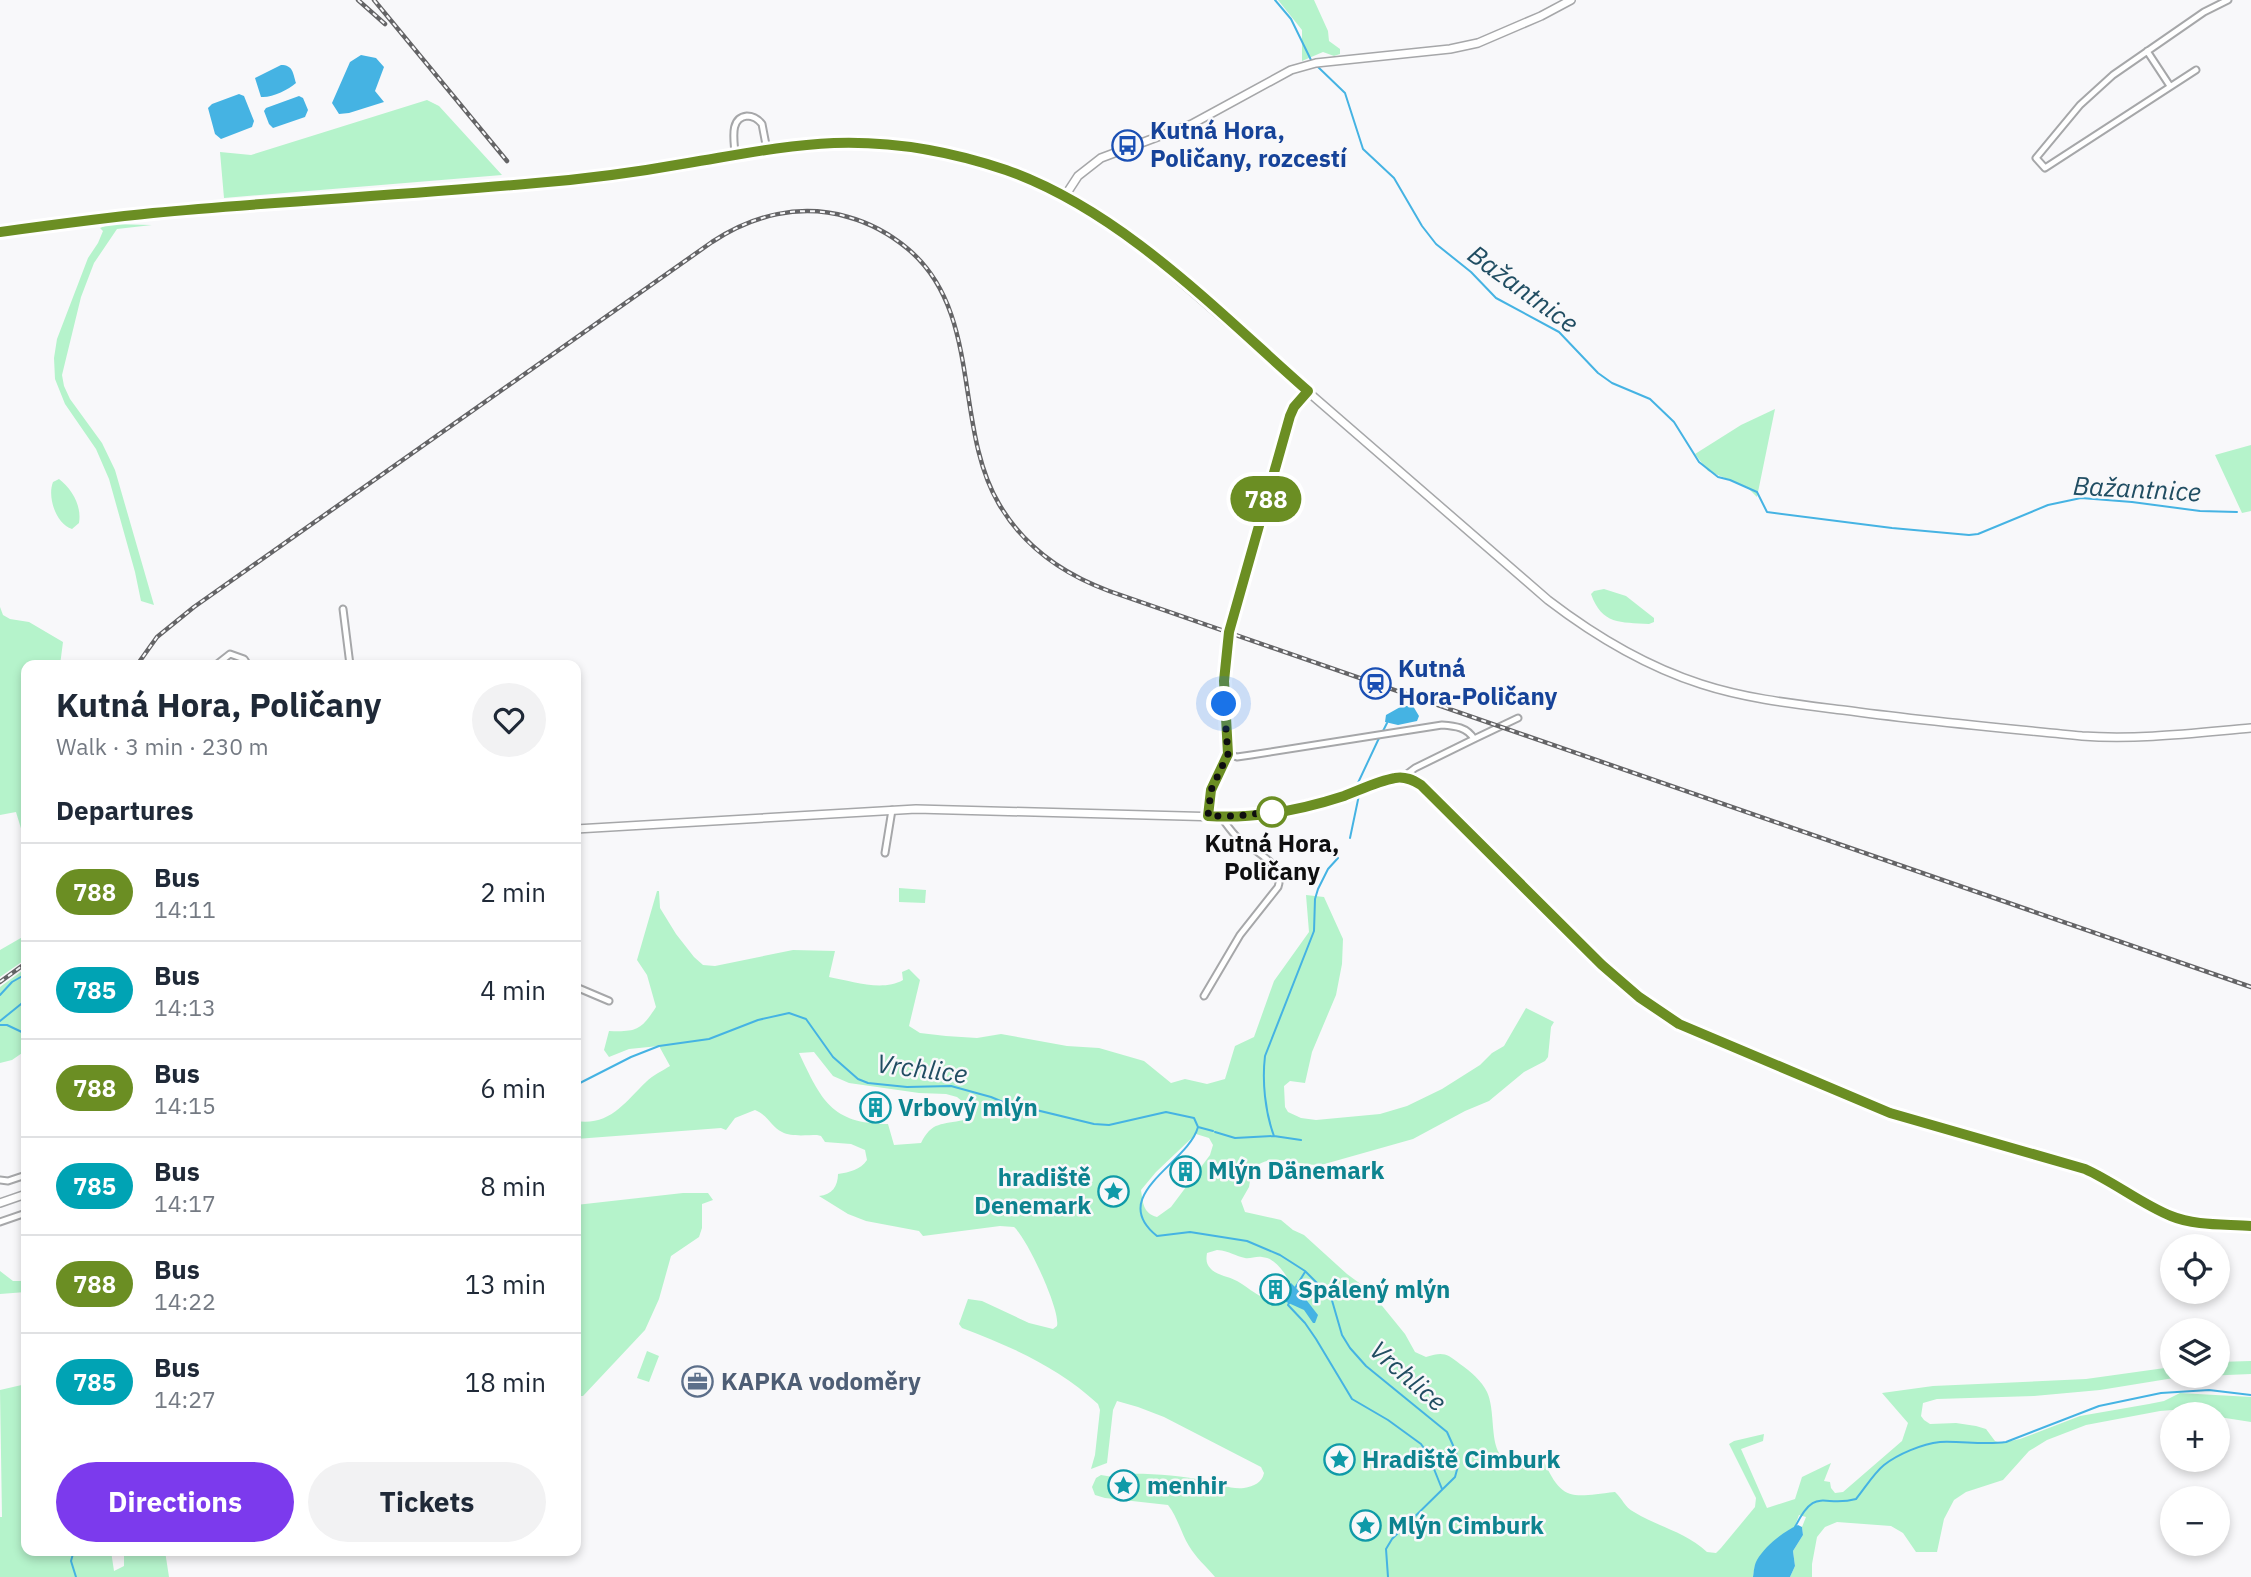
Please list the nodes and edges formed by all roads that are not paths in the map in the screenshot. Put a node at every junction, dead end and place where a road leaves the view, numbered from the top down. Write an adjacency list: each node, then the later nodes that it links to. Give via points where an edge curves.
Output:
1 (1572, 0): 8 (street, via 1478,43 1450,50 1316,63 1291,70 1203,119 1101,158 1078,176)
2 (2228, 0): 3 (street)
3 (2147, 51): 5 (street); 5 (street, via 2097,88 2036,158 2045,167)
4 (2196, 70): 5 (street)
5 (2170, 86)
6 (767, 150): 7 (street); 7 (street, via 762,124 745,117 734,128); 8 (street, via 846,143 926,149 1008,171)
7 (735, 156): 9 (street, via 536,183 154,213)
8 (1065, 197): 10 (street, via 1142,247)
9 (0, 232)
10 (1308, 391): 16 (street, via 1572,618 1667,672 1736,694 1782,702 2082,736 2140,737); 18 (street, via 1290,416 1229,632 1224,681)
11 (343, 609): 14 (street)
12 (222, 660): 13 (street, via 230,654)
13 (245, 660)
14 (350, 660)
15 (1518, 718): 17 (street)
16 (2251, 727)
17 (1474, 739): 18 (street, via 1471,732 1442,725 1237,757); 19 (street)
18 (1228, 754): 21 (street, via 1211,790)
19 (1403, 777): 22 (street, via 1313,805); 34 (street, via 1421,785 1602,965 1679,1024 1890,1113 2085,1169 2170,1216)
20 (892, 810): 21 (street); 23 (street); 24 (street)
21 (1208, 816): 22 (street)
22 (1221, 817): 26 (street, via 1237,837 1270,863 1280,881 1236,941)
23 (581, 829)
24 (885, 853)
25 (581, 989): 27 (street)
26 (1204, 996)
27 (609, 1001)
28 (21, 1177): 29 (street)
29 (0, 1180)
30 (21, 1196): 31 (street)
31 (0, 1203)
32 (21, 1215): 33 (street)
33 (0, 1222)
34 (2251, 1226)

